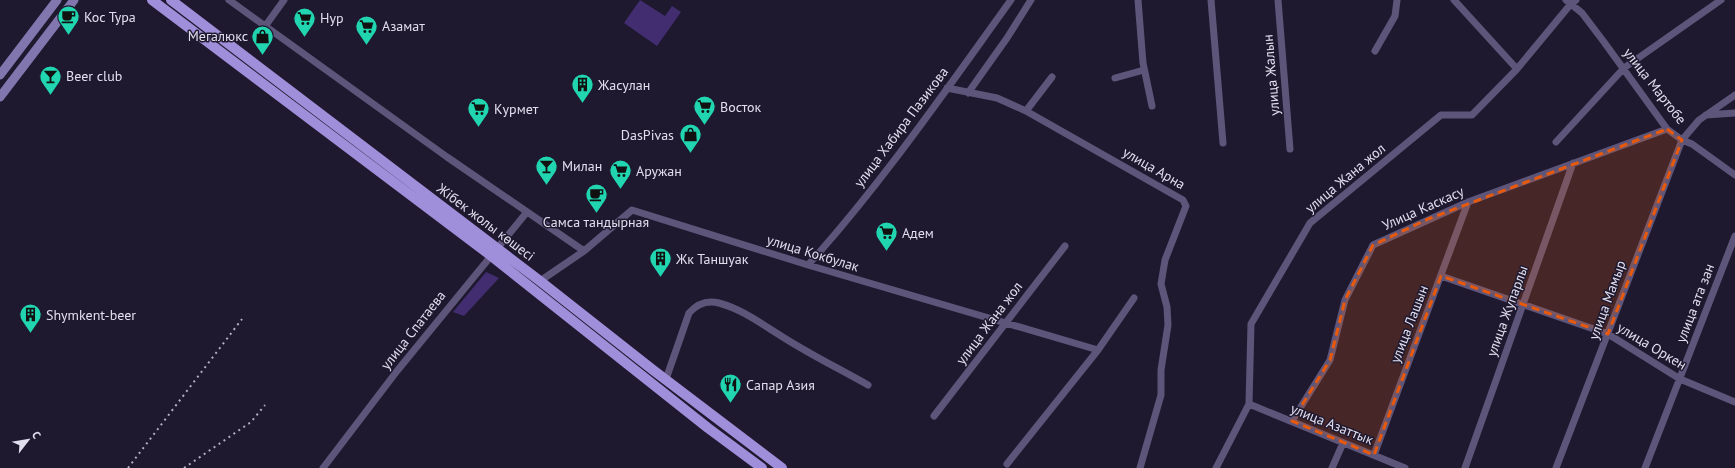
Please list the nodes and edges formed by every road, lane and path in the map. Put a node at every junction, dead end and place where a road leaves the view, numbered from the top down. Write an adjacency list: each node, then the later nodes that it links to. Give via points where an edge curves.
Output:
1 (57, 0): 17 (main road)
2 (74, 0): 19 (main road)
3 (152, 0): 47 (main road, Жібек жолы көшесі)
4 (171, 0): 47 (main road, Жібек жолы көшесі)
5 (229, 0): 18 (street)
6 (284, 0): 18 (street)
7 (1011, 0): 27 (street, улица Хабира Пазикова)
8 (1031, 0): 28 (street)
9 (1138, 0): 23 (street)
10 (1211, 0): 38 (street)
11 (1278, 0): 39 (street, улица Жалын)
12 (1397, 0): 20 (street, via 1395,16)
13 (1454, 0): 21 (street)
14 (1576, 0): 16 (street, улица Жана жол)
15 (1721, 0): 22 (street)
16 (1568, 2): 21 (street, улица Жана жол); 22 (street, улица Мартобе, via 1582,13)
17 (41, 20): 19 (main road); 24 (main road)
18 (266, 25): 43 (street)
19 (52, 28): 30 (main road)
20 (1375, 51)
21 (1517, 68): 60 (street, улица Жана жол, via 1472,115 1441,115 1310,223 1251,324)
22 (1624, 68): 35 (street, улица Мартобе); 37 (street)
23 (1144, 70): 26 (street); 31 (street)
24 (0, 75)
25 (1052, 77): 32 (street)
26 (1115, 78)
27 (947, 88): 28 (street, улица Арна); 48 (street, улица Хабира Пазикова, via 900,153)
28 (968, 93): 32 (street, улица Арна, via 997,98)
29 (1735, 95): 34 (street)
30 (0, 97)
31 (1152, 106)
32 (1026, 112): 69 (street, улица Арна, via 1177,196 1186,206 1165,260 1161,284 1167,307 1168,325 1161,370 1161,395)
33 (1735, 113): 34 (street)
34 (1706, 115): 36 (street)
35 (1667, 128): 36 (street, улица Мартобе); 40 (street, Улица Каскасу)
36 (1682, 140): 41 (street, улица Мартобе, via 1692,144); 54 (street, улица Мамыр)
37 (1556, 142)
38 (1223, 143)
39 (1290, 149)
40 (1573, 163): 42 (street, Улица Каскасу); 52 (street, улица Жупарлы)
41 (1735, 175)
42 (1468, 202): 49 (street, улица Лашын); 62 (street, Улица Каскасу, via 1373,245 1345,300 1330,360)
43 (527, 212): 46 (street); 47 (street, улица Спатаева)
44 (1735, 236): 57 (street, улица ата зан)
45 (1065, 246): 53 (street, улица Жана жол)
46 (584, 250): 48 (street, улица Кокбулак, via 632,210); 50 (street, улица Кокбулак)
47 (493, 251): 50 (main road, Жібек жолы көшесі); 66 (street, улица Спатаева); 67 (main road, Жібек жолы көшесі, via 708,428)
48 (808, 265): 53 (street, улица Кокбулак)
49 (1441, 276): 52 (street, улица Оркен); 64 (street, улица Лашын)
50 (540, 281): 56 (main road, Жібек жолы көшесі)
51 (1134, 298): 55 (street)
52 (1524, 305): 54 (street, улица Оркен); 73 (street, улица Жупарлы)
53 (1004, 322): 55 (street, улица Кокбулак); 61 (street, улица Жана жол)
54 (1608, 334): 57 (street, улица Оркен); 74 (street, улица Мамыр)
55 (1098, 350): 65 (street)
56 (666, 379): 58 (street, via 689,312 704,302 718,303 752,316 778,335); 68 (main road, Жібек жолы көшесі)
57 (1680, 379): 59 (street, улица Оркен); 75 (street, улица ата зан)
58 (868, 385)
59 (1735, 402)
60 (1249, 404): 62 (street, улица Азаттык); 70 (street, улица Жана жол)
61 (934, 416)
62 (1292, 421): 63 (street, улица Азаттык)
63 (1343, 443): 64 (street, улица Азаттык); 71 (street)
64 (1374, 455): 72 (street, улица Азаттык)
65 (1007, 464)
66 (323, 468)
67 (762, 468)
68 (782, 468)
69 (1140, 468)
70 (1216, 468)
71 (1332, 468)
72 (1405, 468)
73 (1464, 468)
74 (1556, 468)
75 (1645, 468)

